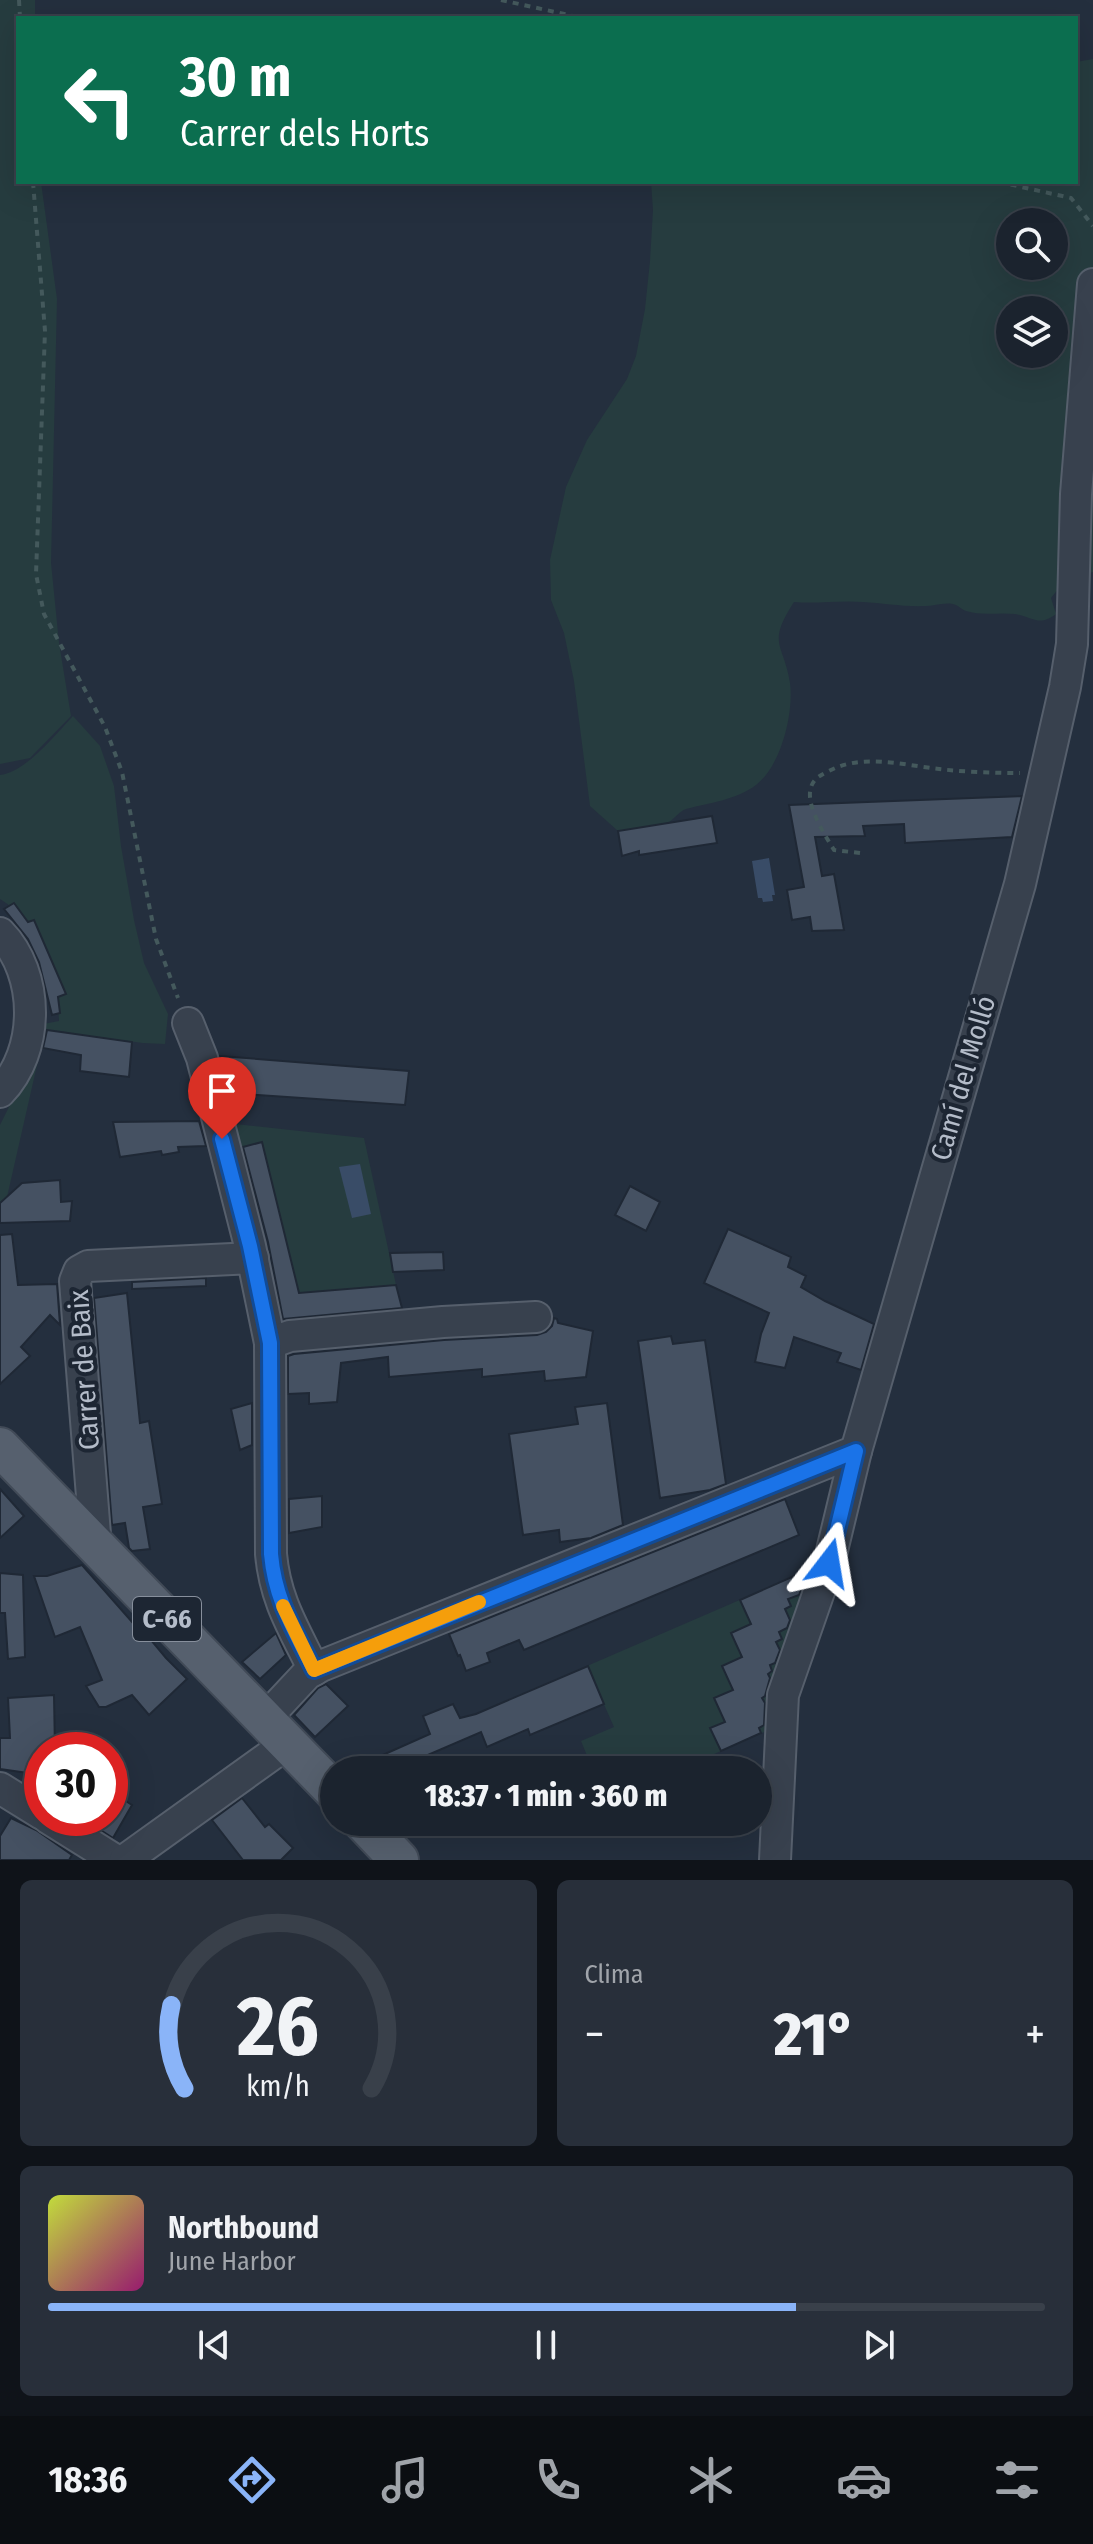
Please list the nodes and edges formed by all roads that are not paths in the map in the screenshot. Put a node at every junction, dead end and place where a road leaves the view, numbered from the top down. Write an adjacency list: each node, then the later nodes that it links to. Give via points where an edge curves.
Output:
1 (1093, 284): 9 (street, Camí del Molló, via 1076,494 1072,644 1046,774 1020,884)
2 (0, 933): 4 (street, via 20,964 30,1001 30,1035)
3 (188, 1023): 5 (street, via 202,1058)
4 (0, 1092)
5 (253, 1258): 7 (street); 10 (street, Carrer de Baix, via 88,1266 79,1271 75,1281)
6 (536, 1317): 7 (street, via 290,1336)
7 (270, 1343): 11 (street, via 274,1583)
8 (0, 1447): 10 (main road, C-66)
9 (856, 1451): 11 (street); 21 (street, Camí del Molló, via 829,1563 783,1695)
10 (96, 1547): 12 (main road, C-66)
11 (314, 1670): 12 (street)
12 (277, 1731): 13 (main road, C-66); 19 (street)
13 (320, 1776)
14 (0, 1788): 15 (street)
15 (24, 1803)
16 (77, 1836): 18 (street)
17 (376, 1836): 20 (main road)
18 (115, 1860)
19 (125, 1860)
20 (399, 1860)
21 (775, 1860)

